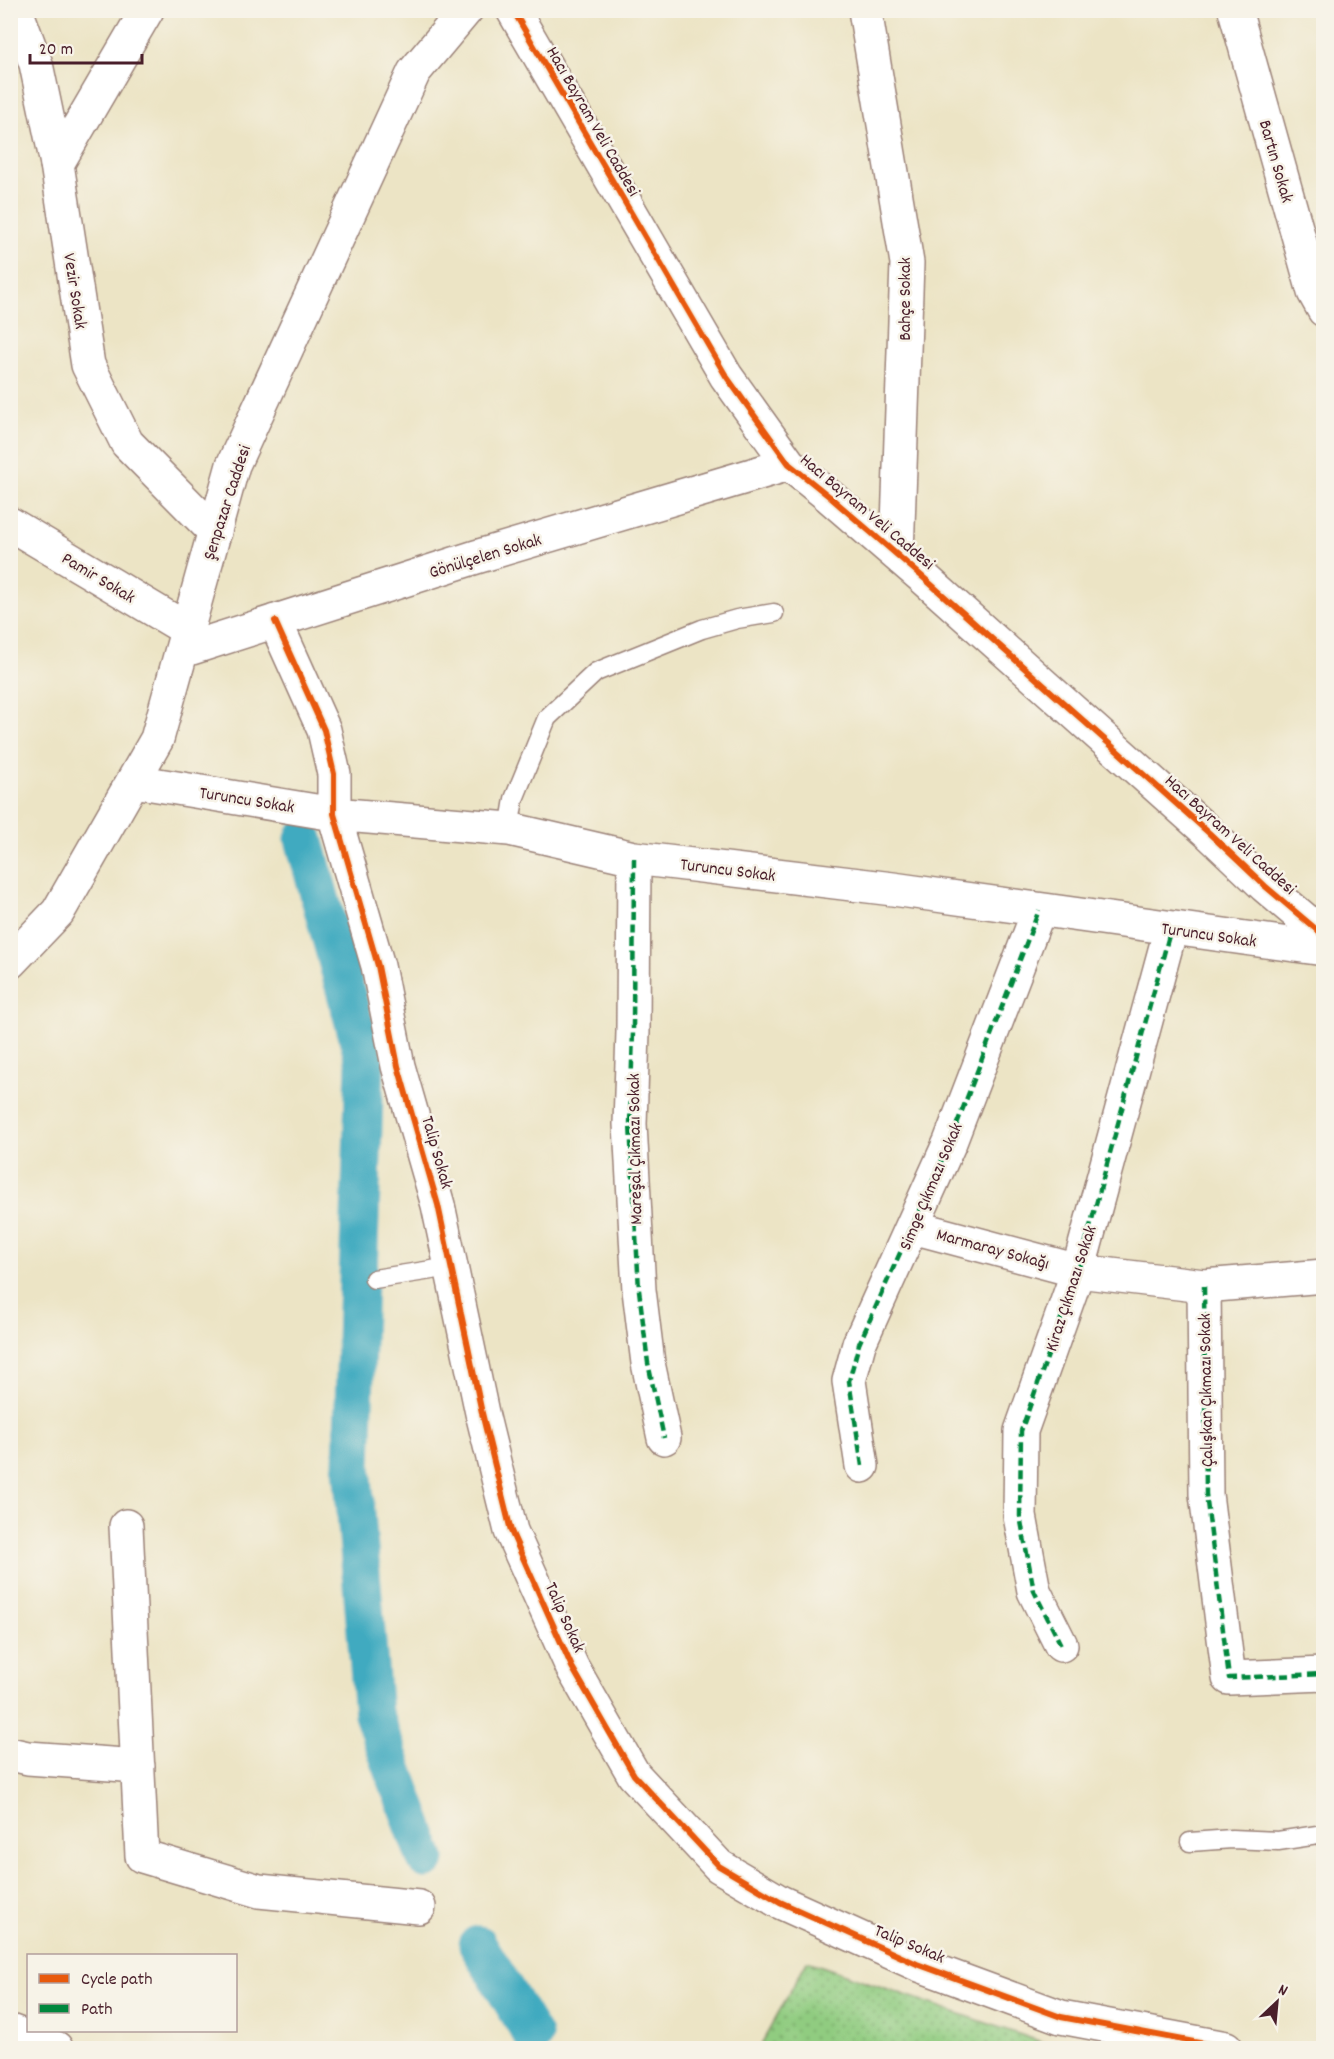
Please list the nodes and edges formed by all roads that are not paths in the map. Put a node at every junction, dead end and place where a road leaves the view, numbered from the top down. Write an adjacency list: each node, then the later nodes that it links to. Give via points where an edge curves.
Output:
1 (147, 10): 7 (street)
2 (466, 10): 11 (street, Şenpazar Caddesi, via 414,72 233,465)
3 (513, 10): 9 (street, Hacı Bayram Veli Caddesi, via 726,376)
4 (865, 10): 12 (street, Bahçe Sokak, via 907,263)
5 (1235, 10): 8 (street, Bartın Sokak, via 1314,292)
6 (17, 11): 7 (street, Vezir Sokak, via 36,64)
7 (57, 164): 11 (street, Vezir Sokak, via 88,365 127,443)
8 (1323, 310)
9 (789, 464): 12 (street, Hacı Bayram Veli Caddesi); 14 (street, Gönülçelen Sokak)
10 (10, 524): 15 (street, Pamir Sokak)
11 (215, 532): 15 (street, Şenpazar Caddesi)
12 (897, 555): 22 (street, Hacı Bayram Veli Caddesi)
13 (774, 613): 18 (lane, via 702,629 596,672 547,718 514,799)
14 (275, 621): 15 (street, Gönülçelen Sokak); 17 (street, Talip Sokak, via 324,730 334,774)
15 (185, 641): 16 (street, Şenpazar Caddesi, via 157,739)
16 (134, 781): 17 (street, Turuncu Sokak); 24 (street, Şenpazar Caddesi, via 58,912)
17 (334, 814): 18 (street, Turuncu Sokak); 26 (street, Talip Sokak, via 378,966 398,1066 438,1205)
18 (509, 829): 19 (street, Turuncu Sokak)
19 (634, 858): 20 (street, Turuncu Sokak); 31 (street, Mareşal Çıkmazı Sokak, via 632,1168 640,1300)
20 (1039, 910): 21 (street, Turuncu Sokak); 25 (street, Simge Çıkmazı Sokak)
21 (1171, 928): 23 (street, Turuncu Sokak); 27 (street, Kiraz Çıkmazı Sokak)
22 (1323, 936)
23 (1323, 950)
24 (10, 962)
25 (913, 1227): 27 (street, Marmaray Sokağı); 32 (street, Simge Çıkmazı Sokak, via 859,1344 849,1381)
26 (451, 1267): 29 (lane); 43 (street, Talip Sokak, via 511,1531 572,1667 634,1775 719,1866 780,1902 917,1964 1061,2017)
27 (1078, 1271): 30 (street, Marmaray Sokağı); 34 (street, Kiraz Çıkmazı Sokak, via 1021,1431 1020,1516 1034,1592)
28 (1323, 1276): 30 (street, Marmaray Sokağı)
29 (375, 1280)
30 (1204, 1286): 35 (street, Çalışkan Çıkmazı Sokak, via 1206,1494 1229,1678)
31 (664, 1438)
32 (862, 1466)
33 (126, 1527): 37 (street)
34 (1061, 1646)
35 (1323, 1674)
36 (10, 1754): 37 (street)
37 (138, 1766): 40 (street, via 142,1856 259,1891)
38 (1323, 1834): 39 (lane, via 1278,1841)
39 (1190, 1842)
40 (419, 1907)
41 (10, 2031): 42 (street)
42 (56, 2049)
43 (1226, 2049)

